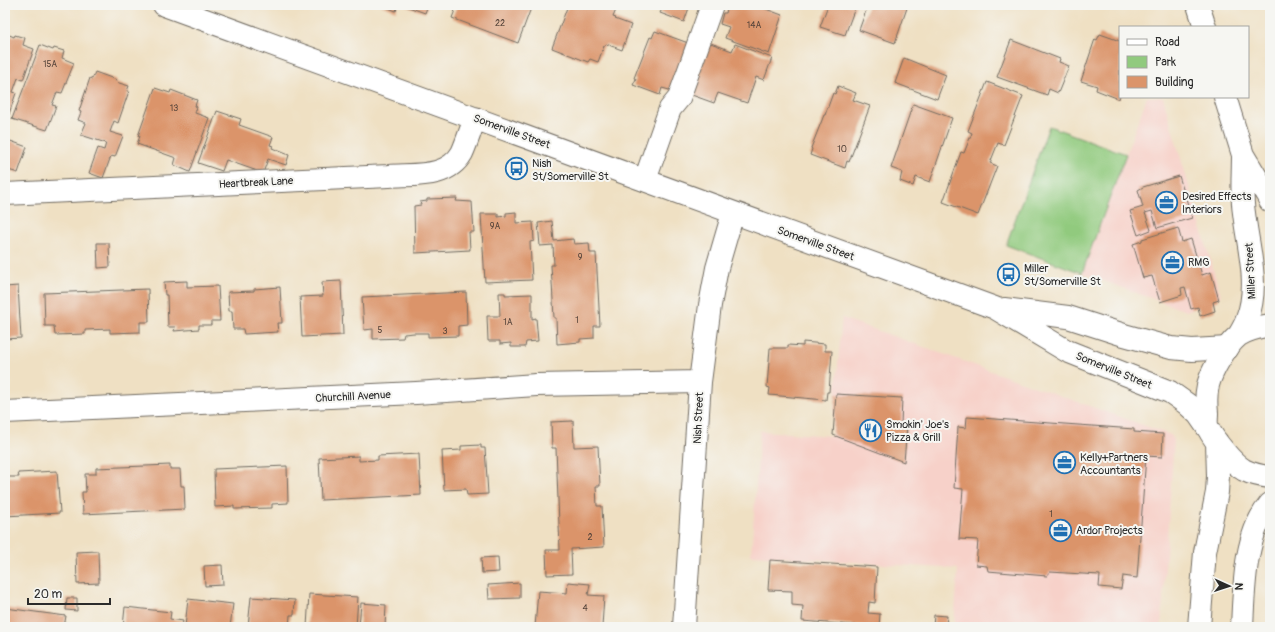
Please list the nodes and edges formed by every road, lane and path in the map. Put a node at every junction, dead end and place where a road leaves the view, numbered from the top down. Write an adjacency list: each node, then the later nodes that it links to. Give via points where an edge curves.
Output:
1 (164, 5): 4 (street, Somerville Street)
2 (712, 5): 9 (street, via 679,98 670,109)
3 (1198, 5): 5 (street)
4 (204, 12): 7 (street, Somerville Street)
5 (1205, 26)
6 (1225, 98): 8 (street, Miller Street)
7 (475, 118): 9 (street, Somerville Street); 10 (street, Heartbreak Lane, via 462,152 455,162 447,169 436,173)
8 (1243, 155): 11 (street, Miller Street); 15 (street, Miller Street, via 1243,212 1251,256 1252,303 1247,320)
9 (645, 180): 12 (street, Somerville Street)
10 (5, 194)
11 (1270, 202)
12 (733, 213): 13 (street, Somerville Street); 16 (street, Nish Street, via 711,298)
13 (995, 308): 15 (street, Somerville Street, via 1068,317 1171,348 1192,350); 18 (street, Somerville Street, via 1067,351 1170,392 1198,414)
14 (1270, 325): 15 (street, via 1258,328)
15 (1233, 342): 18 (street, Miller Street, via 1216,366 1208,385 1206,402)
16 (700, 382): 17 (street, Churchill Avenue, via 536,385); 21 (street, Nish Street)
17 (5, 412)
18 (1212, 434): 19 (street, Somerville Street, via 1234,462 1243,469); 22 (street, Miller Street, via 1218,476 1217,492 1206,552)
19 (1270, 477)
20 (1270, 504): 23 (street, via 1259,521 1249,553)
21 (684, 627)
22 (1199, 627)
23 (1242, 627)

